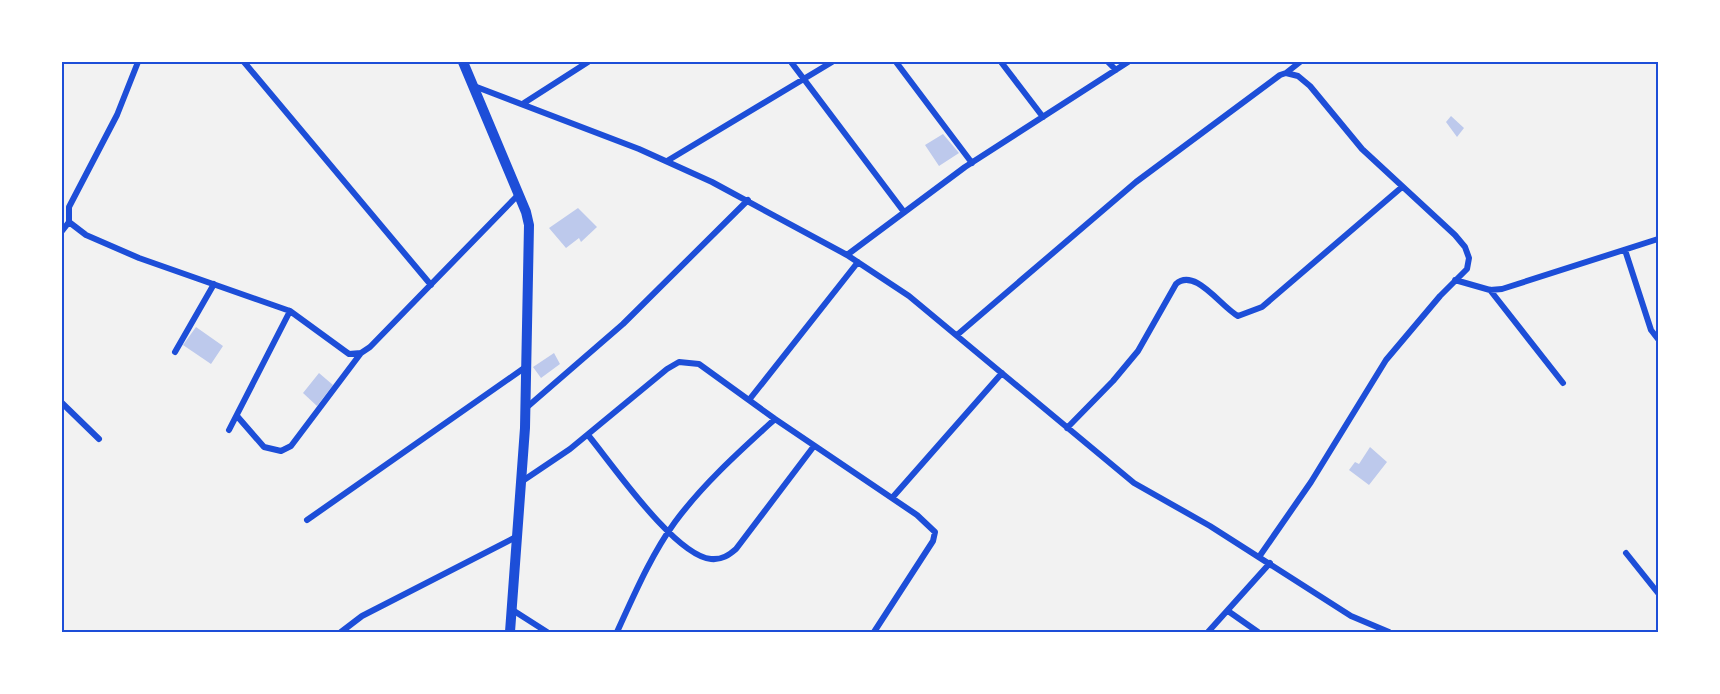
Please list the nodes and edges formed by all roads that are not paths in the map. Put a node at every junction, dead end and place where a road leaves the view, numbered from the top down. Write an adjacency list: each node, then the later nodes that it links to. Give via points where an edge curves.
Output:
1 (138, 62): 24 (street, via 117,115 69,207)
2 (243, 62): 32 (street)
3 (463, 62): 15 (street)
4 (588, 62): 16 (street)
5 (791, 62): 14 (street)
6 (832, 62): 14 (street)
7 (896, 62): 19 (street)
8 (1001, 62): 17 (street)
9 (1108, 62): 12 (street)
10 (1128, 62): 12 (street)
11 (1300, 62): 13 (street)
12 (1116, 70): 17 (street)
13 (1286, 73): 20 (street, via 1298,76 1310,86 1362,149); 35 (street, via 1136,182)
14 (804, 80): 18 (street); 23 (street)
15 (474, 86): 16 (street); 21 (street)
16 (524, 103): 18 (street)
17 (1043, 117): 19 (street)
18 (667, 161): 22 (street)
19 (972, 163): 23 (street)
20 (1402, 187): 30 (street, via 1465,247 1467,268); 47 (street, via 1249,314 1238,316 1197,282 1181,279 1132,358)
21 (519, 194): 32 (street); 39 (street, via 530,237)
22 (748, 200): 28 (street); 44 (street, via 623,324)
23 (904, 212): 28 (street)
24 (69, 222): 25 (street); 31 (street, via 86,235 139,258)
25 (62, 231)
26 (1659, 239): 27 (street)
27 (1625, 250): 33 (street, via 1514,287); 36 (street, via 1652,330)
28 (847, 255): 29 (street)
29 (858, 262): 35 (street); 42 (street)
30 (1455, 280): 33 (street); 58 (street, via 1386,360)
31 (214, 284): 34 (street); 37 (street)
32 (431, 285): 38 (street)
33 (1490, 290): 41 (street)
34 (290, 311): 38 (street, via 341,351); 45 (street)
35 (957, 335): 40 (street)
36 (1659, 339)
37 (175, 352)
38 (361, 353): 45 (street, via 291,446 281,451 264,447)
39 (527, 366): 44 (street); 54 (street)
40 (1002, 373): 47 (street); 53 (street)
41 (1563, 383)
42 (749, 400): 46 (street); 49 (street, via 699,364 679,362)
43 (62, 403): 50 (street)
44 (526, 408): 52 (street)
45 (237, 416): 48 (street)
46 (775, 418): 51 (street); 55 (street, via 705,488)
47 (1067, 428): 58 (street, via 1147,492)
48 (229, 430)
49 (588, 435): 52 (street); 55 (street)
50 (99, 439)
51 (814, 446): 53 (street); 55 (street, via 730,554 722,559 693,552)
52 (521, 482): 56 (street)
53 (892, 498): 68 (street, via 935,532)
54 (307, 520)
55 (668, 532): 67 (street)
56 (516, 537): 61 (street); 64 (street, via 362,616)
57 (1626, 553): 60 (street)
58 (1260, 557): 59 (street)
59 (1270, 563): 62 (street); 63 (street, via 1351,616)
60 (1659, 593)
61 (511, 609): 65 (street); 66 (street)
62 (1228, 611): 69 (street); 70 (street)
63 (1385, 632)
64 (341, 633)
65 (510, 633)
66 (547, 633)
67 (617, 633)
68 (874, 633)
69 (1208, 633)
70 (1258, 633)

